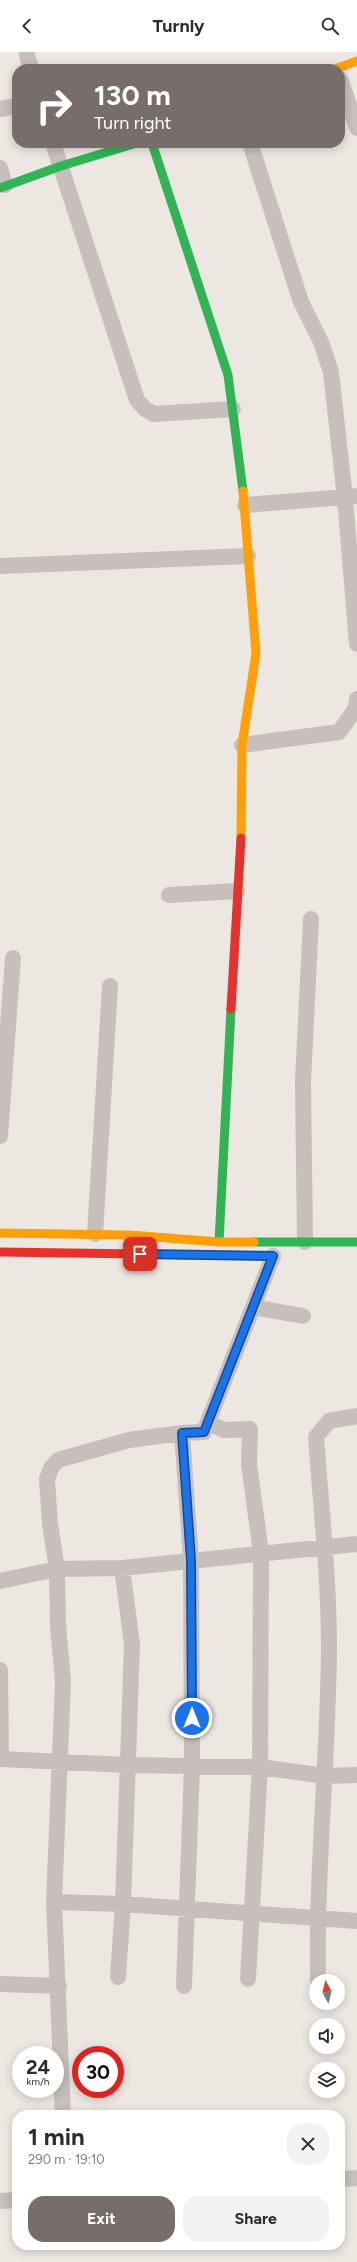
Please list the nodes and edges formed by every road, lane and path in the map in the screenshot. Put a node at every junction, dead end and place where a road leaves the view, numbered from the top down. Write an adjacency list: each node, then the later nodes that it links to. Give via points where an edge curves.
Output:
1 (357, 61): 2 (street)
2 (345, 66)
3 (345, 93): 6 (street)
4 (12, 107): 5 (street)
5 (0, 109)
6 (357, 128)
7 (56, 148): 11 (street)
8 (120, 148): 11 (street)
9 (154, 148): 14 (street, via 220,347 228,375)
10 (252, 148): 15 (street, via 301,302 321,342 331,372)
11 (61, 166): 13 (street); 14 (street, via 137,400 154,414)
12 (0, 168): 13 (street)
13 (2, 187)
14 (233, 409): 16 (street)
15 (351, 497): 16 (street); 19 (street)
16 (245, 505): 17 (street)
17 (248, 556): 18 (street); 21 (street, via 256,653)
18 (0, 566)
19 (357, 644)
20 (357, 699): 21 (street, via 355,710 339,732)
21 (242, 745): 22 (street, via 241,846)
22 (237, 891): 23 (street); 30 (street)
23 (168, 895)
24 (311, 919): 31 (street, via 304,1081)
25 (14, 958): 27 (street)
26 (110, 986): 29 (street)
27 (0, 1136)
28 (0, 1233): 29 (street)
29 (94, 1234): 30 (street)
30 (219, 1242): 31 (street)
31 (305, 1242): 32 (street)
32 (357, 1242)
33 (0, 1252): 34 (street)
34 (223, 1255)
35 (273, 1256): 36 (street)
36 (253, 1307): 37 (street); 39 (street)
37 (303, 1316)
38 (357, 1416): 42 (street, via 329,1420 316,1437)
39 (208, 1423): 40 (street, via 204,1432); 43 (street, via 224,1430 250,1429 249,1464)
40 (182, 1433): 44 (street); 46 (street, via 129,1440 58,1460 51,1468 47,1479)
41 (357, 1544): 42 (street)
42 (324, 1547): 43 (street); 55 (street, via 329,1648)
43 (261, 1553): 44 (street); 53 (street)
44 (191, 1560): 45 (street); 52 (street)
45 (122, 1568): 46 (street); 51 (street, via 132,1644)
46 (57, 1569): 47 (street); 50 (street, via 63,1682)
47 (0, 1581)
48 (0, 1670): 49 (street)
49 (1, 1759): 50 (street)
50 (61, 1760): 51 (street); 56 (street)
51 (128, 1765): 52 (street); 57 (street)
52 (192, 1766): 53 (street); 58 (street)
53 (260, 1767): 55 (street); 59 (street)
54 (357, 1775): 55 (street)
55 (325, 1776): 60 (street)
56 (54, 1902): 57 (street); 66 (street)
57 (123, 1904): 58 (street); 63 (street)
58 (188, 1908): 59 (street); 67 (street)
59 (252, 1912): 60 (street); 64 (street)
60 (317, 1919): 61 (street); 62 (street)
61 (357, 1921)
62 (318, 1974)
63 (118, 1977)
64 (248, 1979)
65 (0, 1984): 66 (street)
66 (59, 1986): 68 (street)
67 (184, 1986)
68 (63, 2110)
69 (357, 2178): 70 (street)
70 (345, 2179)
71 (12, 2200): 72 (street)
72 (0, 2201)

